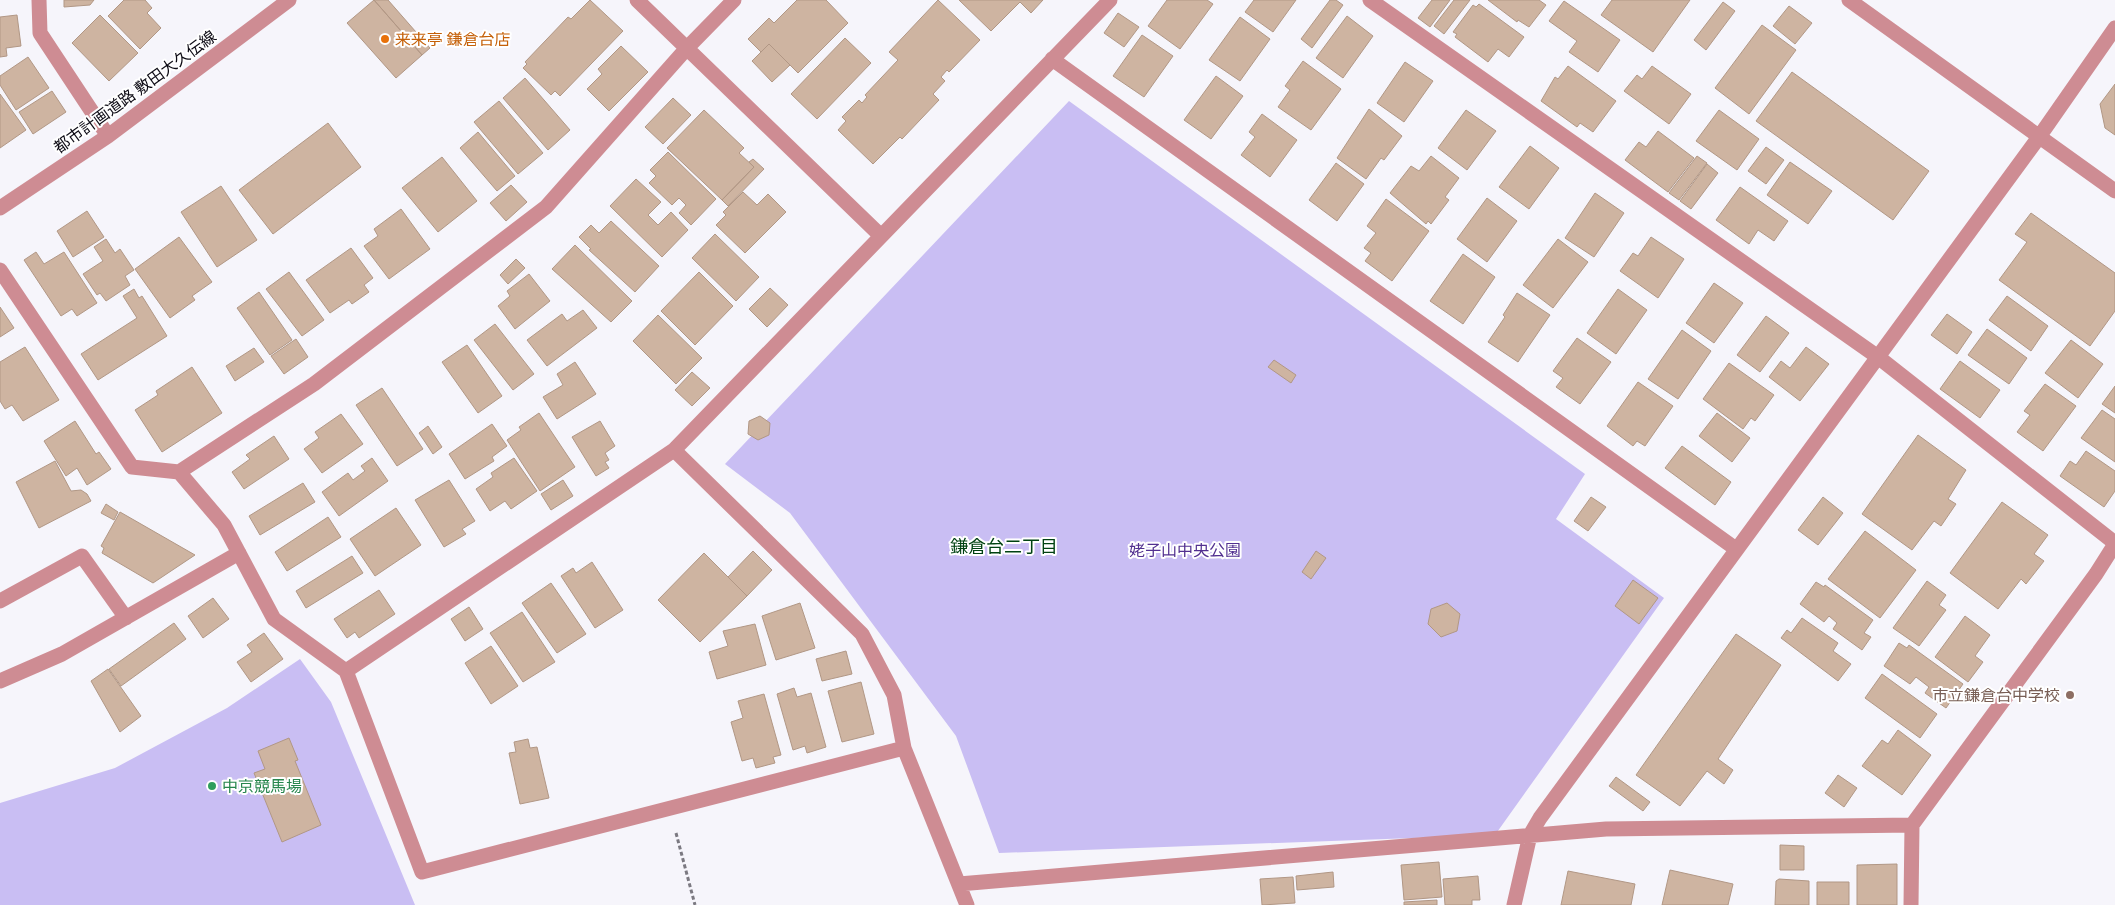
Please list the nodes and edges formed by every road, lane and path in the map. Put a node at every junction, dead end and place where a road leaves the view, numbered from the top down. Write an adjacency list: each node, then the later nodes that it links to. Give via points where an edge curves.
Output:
1 (39, 0): 11 (street, via 40,33)
2 (289, 0): 11 (street, 都市計画道路 敷田大久伝線)
3 (637, 0): 9 (street)
4 (734, 0): 9 (street)
5 (1110, 0): 10 (street)
6 (1370, 0): 17 (street)
7 (1849, 0): 12 (street)
8 (2115, 28): 12 (street)
9 (687, 48): 15 (street); 19 (street, via 546,207 314,384)
10 (1052, 59): 15 (street); 21 (street)
11 (108, 136): 14 (street, 都市計画道路 敷田大久伝線)
12 (2039, 136): 13 (street); 17 (street)
13 (2115, 191)
14 (2, 203)
15 (881, 236): 18 (street)
16 (0, 270): 19 (street, via 132,467)
17 (1878, 357): 20 (street); 21 (street)
18 (674, 450): 25 (street); 27 (street, via 862,634 894,695)
19 (179, 472): 22 (street, via 224,525)
20 (2115, 544): 29 (street)
21 (1736, 549): 30 (street)
22 (239, 553): 24 (street); 25 (street, via 274,619)
23 (0, 601): 24 (street, via 82,556)
24 (126, 618): 26 (street, via 62,654)
25 (346, 671): 28 (street, via 422,872)
26 (0, 681)
27 (904, 748): 28 (street); 31 (street)
28 (670, 808): 32 (path)
29 (1912, 825): 30 (street, via 1606,829); 35 (street)
30 (1530, 835): 31 (street); 34 (street)
31 (958, 884): 33 (street)
32 (695, 905)
33 (967, 905)
34 (1514, 905)
35 (1911, 905)

